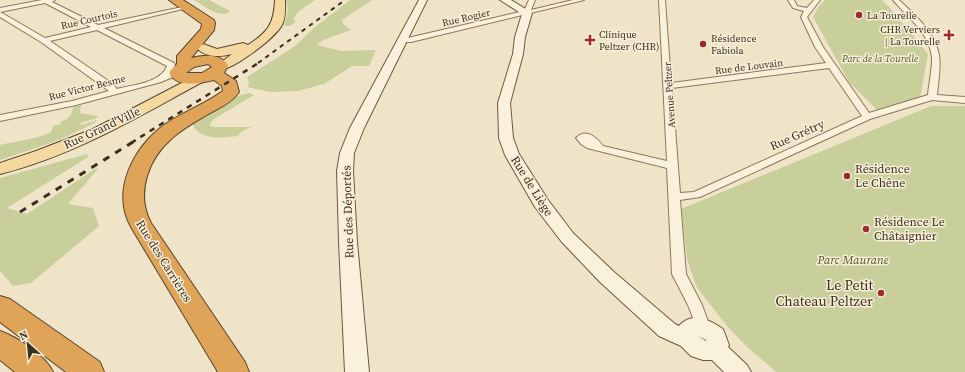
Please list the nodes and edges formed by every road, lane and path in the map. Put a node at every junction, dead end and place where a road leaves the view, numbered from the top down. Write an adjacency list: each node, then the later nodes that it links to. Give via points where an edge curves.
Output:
1 (280, 0): 19 (main road, Rue Grand'Ville, via 280,16 276,26 266,36 231,56)
2 (423, 0): 17 (street, Rue des Déportés)
3 (504, 0): 11 (street)
4 (580, 0): 11 (street, Rue Rogier)
5 (662, 0): 23 (street, Avenue Peltzer)
6 (791, 0): 13 (street, via 796,7)
7 (817, 0): 13 (street)
8 (895, 0): 25 (street, via 905,8 933,44 935,56)
9 (49, 1): 12 (street); 15 (street)
10 (182, 2): 15 (street, Rue Courtois); 19 (highway, via 220,20); 21 (highway, via 204,18 209,25)
11 (529, 6): 17 (street, Rue Rogier, via 411,40); 35 (street, Rue de Liège, via 504,103 506,138 512,155 540,203 568,238 607,278 667,330 679,336)
12 (0, 10)
13 (809, 10): 20 (street, via 804,17 815,41)
14 (0, 14): 16 (street)
15 (96, 27): 16 (street, Rue Courtois); 18 (street)
16 (44, 40): 24 (street)
17 (403, 40): 37 (street, Rue des Déportés, via 350,143 345,162)
18 (166, 62): 21 (street); 22 (street, via 171,66)
19 (208, 64): 21 (highway); 32 (main road, Rue Grand'Ville, via 99,132); 40 (highway, Rue des Carrières, via 230,84 231,92 170,129 156,143 138,173 133,202 144,230)
20 (832, 65): 23 (street, Rue de Louvain); 27 (street, via 853,100)
21 (182, 69): 22 (street, Rue Victor Besme); 30 (main road, Rue Grand'Ville, via 171,85 85,131)
22 (158, 80): 24 (street, Rue Victor Besme)
23 (668, 86): 31 (street, Avenue Peltzer)
24 (115, 92): 28 (street, Rue Victor Besme)
25 (932, 97): 26 (street); 27 (street, Rue Grétry)
26 (965, 100)
27 (867, 117): 33 (street, Rue Grétry, via 696,195)
28 (0, 118)
29 (599, 148): 31 (street)
30 (0, 164)
31 (673, 166): 33 (street, Avenue Peltzer)
32 (0, 169)
33 (674, 197): 35 (street, Avenue Peltzer, via 679,274 695,305)
34 (0, 307): 39 (highway)
35 (695, 333): 41 (street, Rue de Liège, via 694,347 705,352 716,350)
36 (0, 343): 38 (highway)
37 (358, 371)
38 (38, 372)
39 (89, 372)
40 (234, 372)
41 (739, 372)

